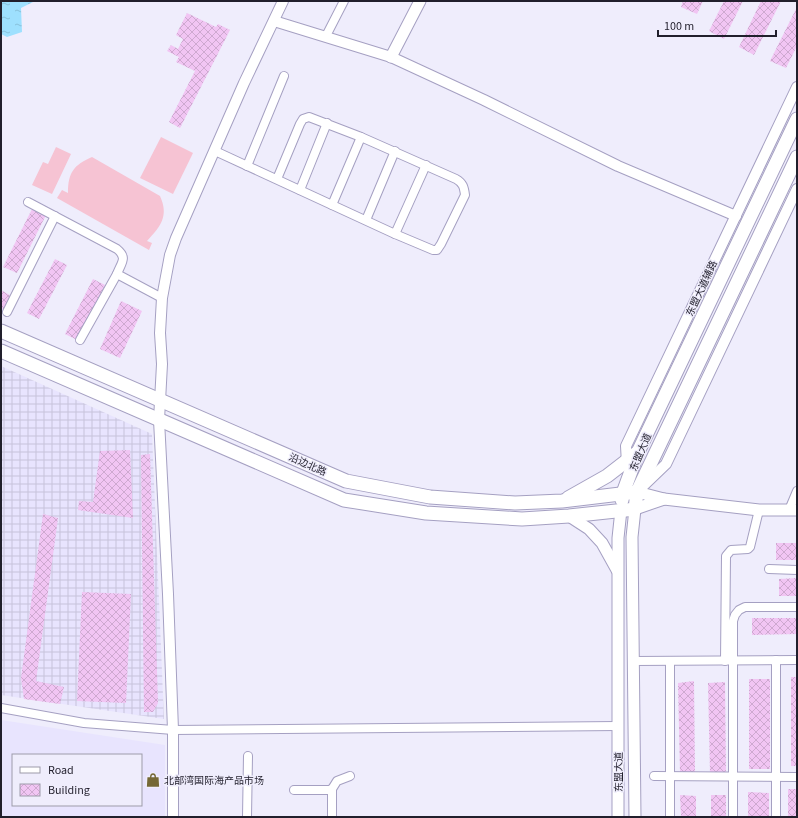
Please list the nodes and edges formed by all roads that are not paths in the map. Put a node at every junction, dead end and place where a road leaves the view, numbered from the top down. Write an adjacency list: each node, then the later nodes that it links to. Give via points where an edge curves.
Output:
1 (283, 1): 4 (street)
2 (344, 1): 5 (street)
3 (420, 1): 6 (main road)
4 (274, 21): 5 (street); 12 (street)
5 (326, 36): 6 (street)
6 (391, 57): 23 (street, via 618,166)
7 (284, 76): 16 (street)
8 (797, 87): 23 (street, 东盟大道辅路)
9 (797, 119): 34 (highway, 东盟大道)
10 (327, 123): 11 (street); 17 (street, via 309,117 303,119); 19 (street)
11 (361, 137): 13 (street); 21 (street)
12 (215, 151): 16 (street); 27 (street, via 176,238)
13 (395, 151): 15 (street); 24 (street)
14 (797, 157): 37 (highway, 东盟大道)
15 (426, 165): 25 (street); 25 (street, via 462,183 465,195 437,250)
16 (247, 166): 17 (street)
17 (277, 179): 19 (street)
18 (797, 189): 37 (street, via 666,464)
19 (300, 190): 21 (street)
20 (28, 202): 22 (street)
21 (332, 205): 24 (street)
22 (55, 216): 26 (street, via 112,246 122,254 124,257); 28 (street)
23 (736, 216): 35 (street, 东盟大道辅路, via 626,446)
24 (366, 220): 25 (street)
25 (395, 234)
26 (117, 274): 27 (street); 30 (street)
27 (162, 298): 32 (street)
28 (7, 312)
29 (1, 330): 32 (highway, 沿边北路)
30 (80, 340)
31 (1, 351): 33 (highway, 沿边北路)
32 (160, 399): 33 (street); 40 (highway, 沿边北路, via 346,481 430,497 515,504)
33 (159, 420): 45 (highway, 沿边北路, via 344,500 426,513 522,519); 57 (street)
34 (638, 452): 35 (highway); 38 (highway, 东盟大道)
35 (627, 460): 38 (street, 东盟大道辅路); 40 (highway, via 607,476)
36 (797, 491): 44 (street)
37 (637, 492): 38 (highway, 沿边北路); 39 (main road); 41 (highway, 东盟大道)
38 (623, 493): 40 (highway, 沿边北路); 42 (highway, 东盟大道)
39 (664, 500): 41 (main road); 43 (main road)
40 (562, 501)
41 (635, 509): 42 (highway, 沿边北路); 52 (main road, 东盟大道, via 632,537)
42 (621, 510): 45 (highway, 沿边北路); 48 (main road, 东盟大道)
43 (759, 510): 44 (main road); 54 (street, via 750,547 731,550 726,556)
44 (793, 510)
45 (569, 516): 48 (main road, via 589,529 602,543)
46 (769, 569): 47 (street)
47 (797, 570)
48 (618, 571): 56 (main road, 东盟大道)
49 (797, 607): 54 (street, via 745,607 739,610 733,621)
50 (776, 660): 51 (street); 54 (street); 63 (street)
51 (797, 660)
52 (633, 661): 53 (street); 71 (main road, 东盟大道)
53 (670, 661): 54 (street); 61 (street)
54 (729, 661): 62 (street)
55 (1, 708): 57 (street, via 84,723)
56 (618, 726): 57 (street); 70 (main road, 东盟大道)
57 (173, 730): 67 (street)
58 (248, 756): 68 (street)
59 (350, 776): 65 (street, via 337,781)
60 (654, 776): 61 (street)
61 (670, 776): 62 (street); 72 (street)
62 (733, 776): 63 (street); 73 (street)
63 (776, 777): 64 (street); 74 (street)
64 (797, 777)
65 (332, 789): 66 (street); 69 (street)
66 (294, 790)
67 (173, 817)
68 (247, 817)
69 (332, 817)
70 (618, 817)
71 (635, 817)
72 (670, 817)
73 (733, 817)
74 (776, 817)

